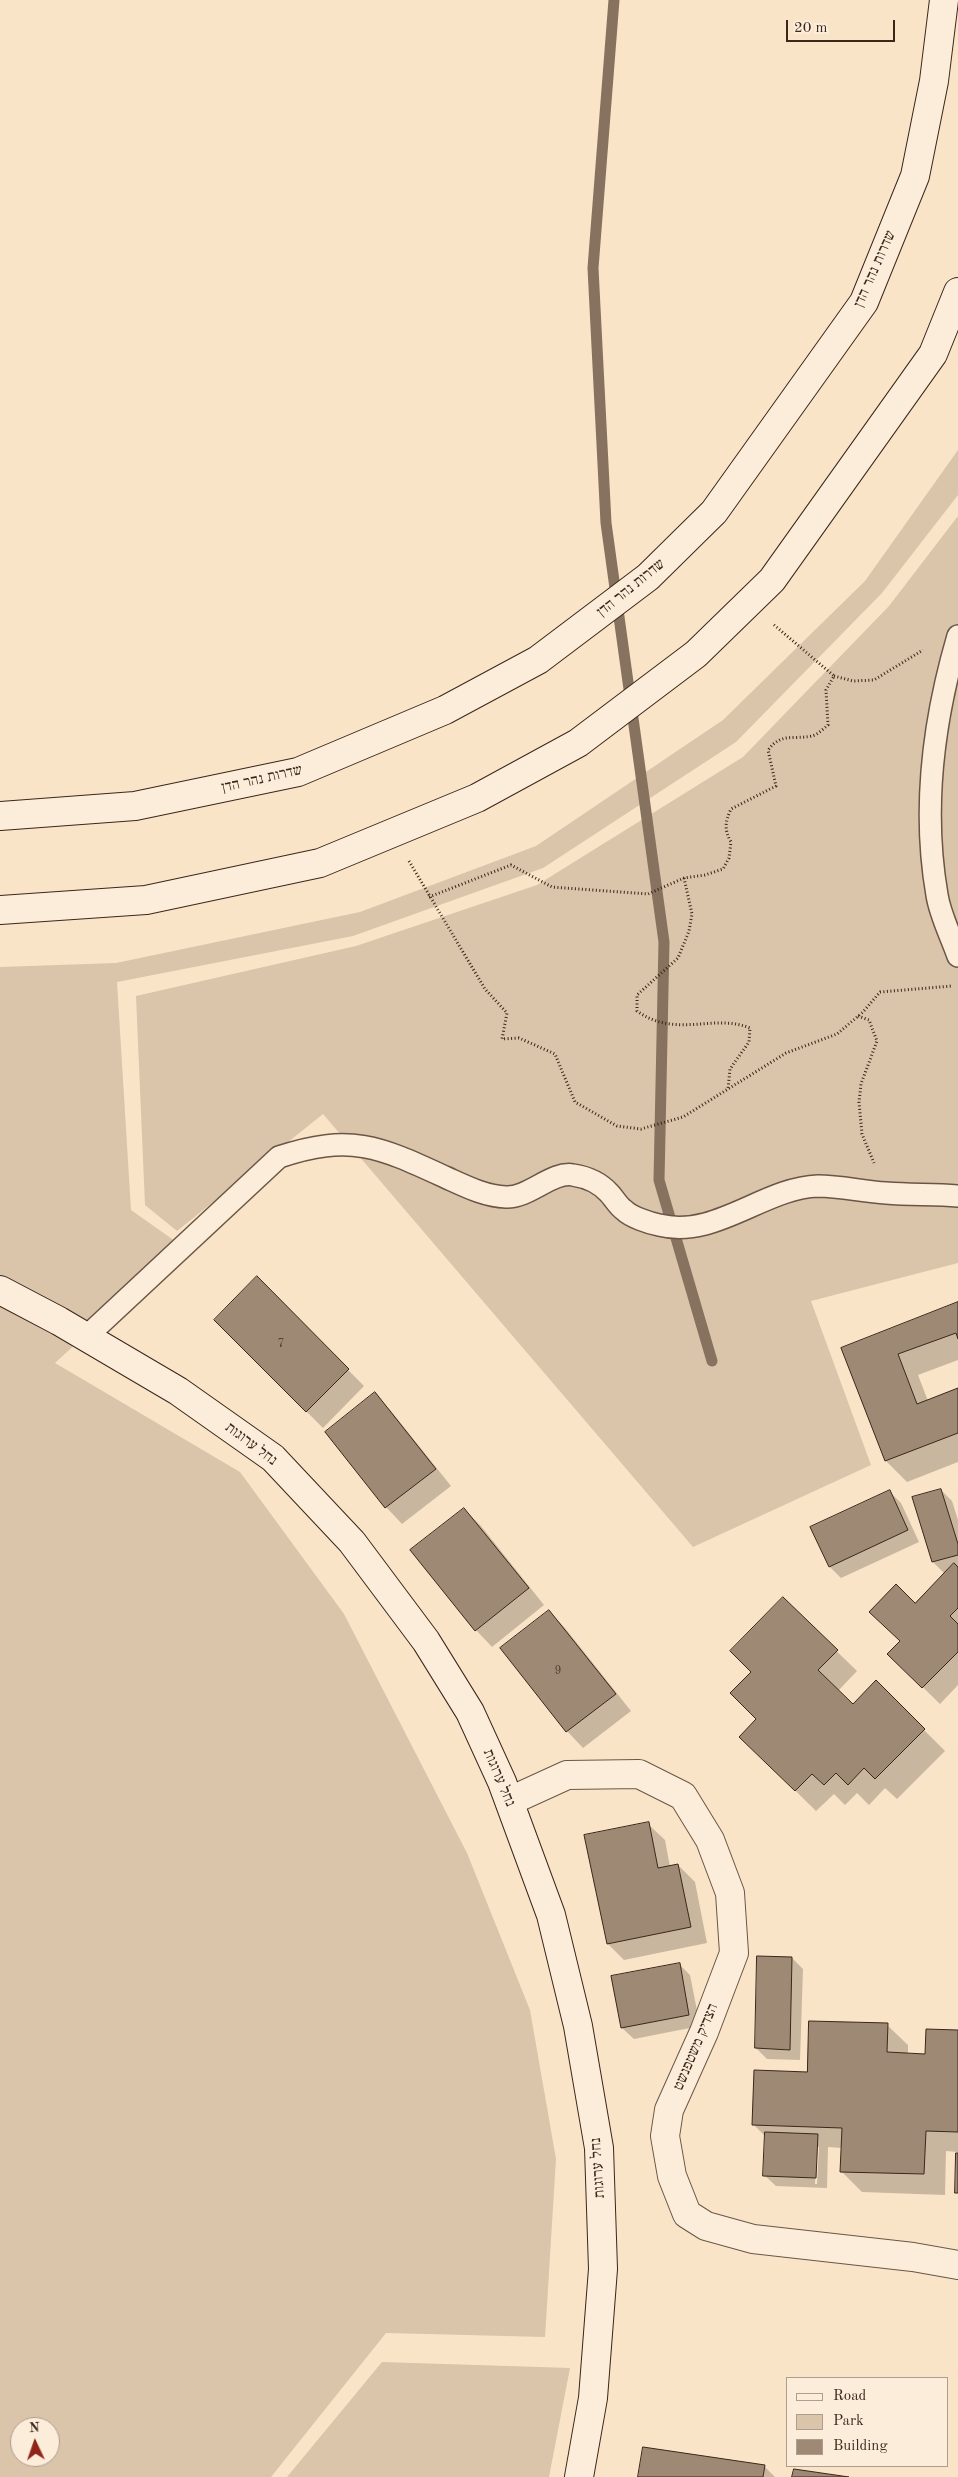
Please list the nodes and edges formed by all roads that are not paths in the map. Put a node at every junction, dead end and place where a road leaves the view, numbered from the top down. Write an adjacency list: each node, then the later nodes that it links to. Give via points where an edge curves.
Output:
1 (944, 0): 4 (main road, שדרות נהר הדן, via 934,81 915,176 864,302 714,512 648,577 538,660 445,710 298,772 135,806)
2 (958, 292): 5 (main road, via 933,354 772,580 696,654 578,743 476,798 320,863 146,900)
3 (957, 639): 6 (lane, via 944,682 933,766 930,839 937,897)
4 (0, 816)
5 (0, 910)
6 (958, 956)
7 (958, 1196): 9 (lane, via 887,1194 818,1186 785,1193 727,1218 691,1227 659,1225 624,1211 594,1181 570,1174 544,1182 522,1195 507,1197 479,1193 398,1156 365,1146 341,1143 310,1147 279,1157)
8 (0, 1290): 9 (main road, נחל ערוגות)
9 (86, 1337): 10 (main road, נחל ערוגות, via 178,1391 273,1458 352,1542 426,1641 470,1712)
10 (510, 1801): 11 (main road, הצדיק משטפנשט, via 567,1775 639,1774 683,1796 710,1840 730,1893 734,1953 704,2032 669,2110 666,2136 672,2176 687,2214 706,2226 753,2239); 12 (main road, נחל ערוגות, via 551,1915 578,2026 599,2148 603,2269 593,2398)
11 (958, 2265)
12 (579, 2477)

